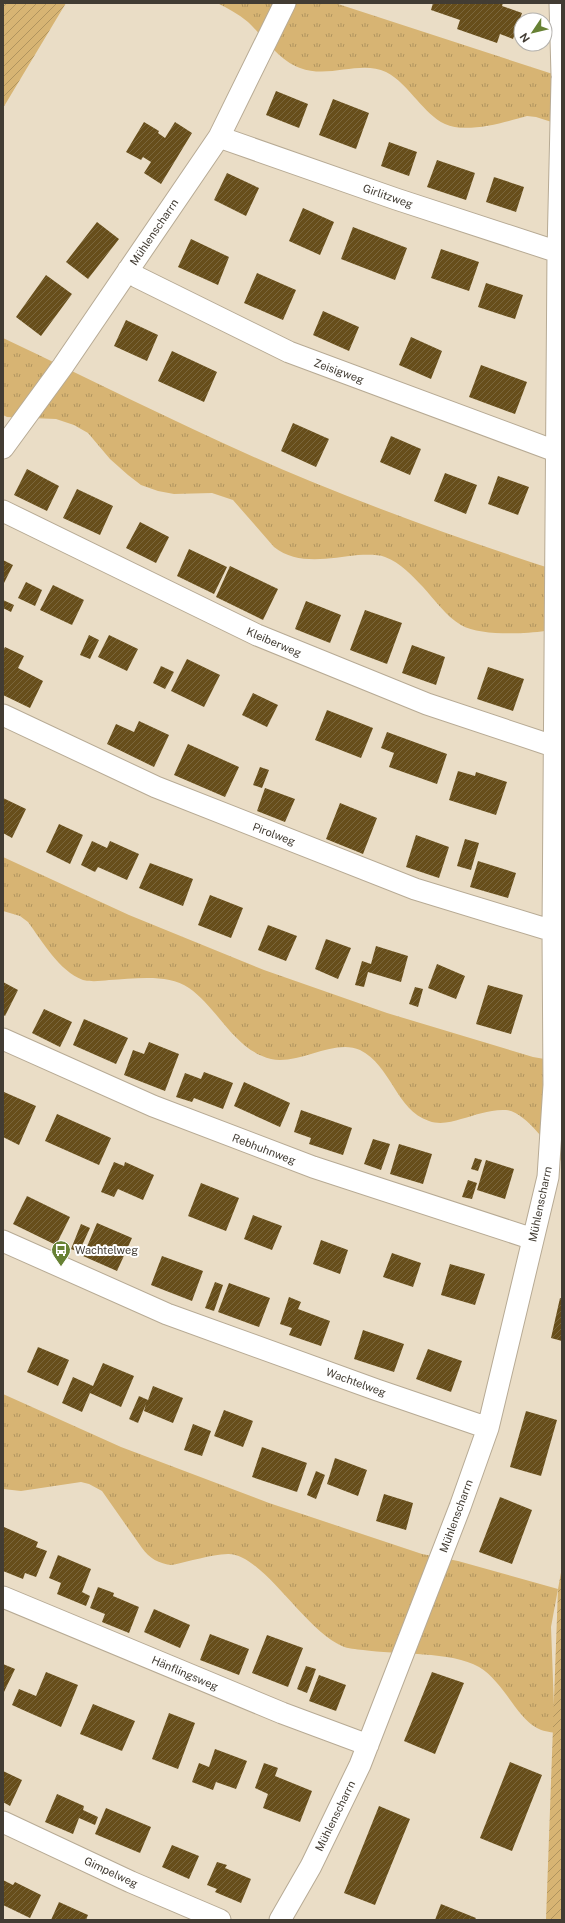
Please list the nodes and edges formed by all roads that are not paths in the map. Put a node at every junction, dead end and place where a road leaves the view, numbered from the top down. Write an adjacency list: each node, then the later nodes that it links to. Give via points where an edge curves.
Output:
1 (285, 3): 5 (street, Mühlenscharrn)
2 (560, 3): 3 (street)
3 (562, 75)
4 (562, 79): 6 (street, Mühlenscharrn)
5 (219, 137): 6 (street, Girlitzweg); 7 (street, Mühlenscharrn)
6 (558, 252): 9 (street, Mühlenscharrn)
7 (128, 270): 8 (street, Mühlenscharrn); 9 (street, Zeisigweg, via 137,277 289,352)
8 (3, 448)
9 (558, 452): 12 (street, Mühlenscharrn)
10 (3, 512): 12 (street, Kleiberweg, via 257,635 427,704)
11 (3, 714): 13 (street, Pirolweg, via 156,787 200,805 415,889)
12 (556, 747): 13 (street, Mühlenscharrn)
13 (553, 931): 15 (street, Mühlenscharrn, via 554,1085 548,1177)
14 (3, 1039): 15 (street, Rebhuhnweg, via 153,1106 313,1167)
15 (533, 1239): 17 (street, Mühlenscharrn)
16 (3, 1241): 17 (street, Wachtelweg, via 167,1314)
17 (488, 1428): 19 (street, Mühlenscharrn)
18 (3, 1597): 19 (street, Hänflingsweg, via 282,1713)
19 (368, 1745): 22 (street, Mühlenscharrn, via 311,1866)
20 (3, 1822): 21 (street, Gimpelweg)
21 (220, 1920)
22 (280, 1920)

